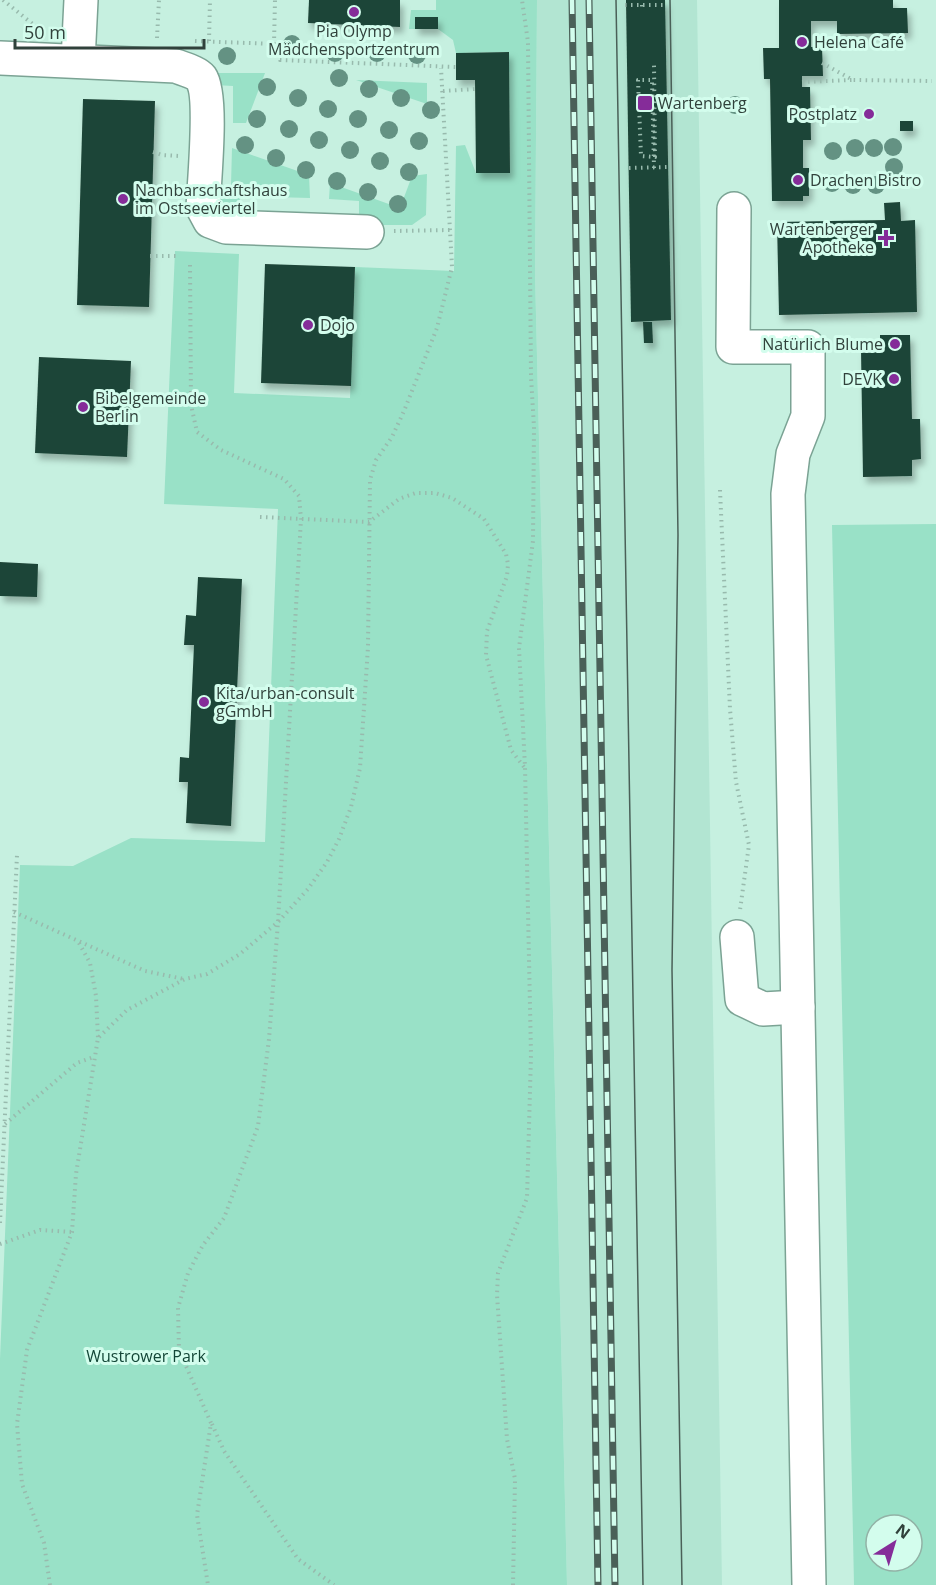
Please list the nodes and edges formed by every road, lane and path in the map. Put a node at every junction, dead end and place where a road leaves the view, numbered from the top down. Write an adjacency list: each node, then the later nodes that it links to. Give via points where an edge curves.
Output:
1 (3, 0): 11 (path)
2 (81, 0): 18 (street)
3 (159, 0): 13 (path)
4 (210, 0): 14 (path)
5 (275, 0): 15 (path)
6 (522, 0): 43 (path, via 528,42 534,427 533,541 519,648)
7 (666, 4): 9 (path)
8 (625, 5): 9 (path)
9 (642, 5): 10 (path)
10 (642, 11)
11 (49, 37)
12 (147, 39): 13 (path)
13 (158, 39): 16 (path)
14 (209, 41): 15 (path); 16 (path)
15 (274, 44): 22 (path, via 280,60)
16 (176, 53): 18 (street); 35 (street, via 206,87 203,208 210,221 226,227)
17 (0, 58): 18 (street)
18 (78, 60)
19 (822, 63): 23 (path)
20 (654, 65): 32 (path, via 655,156 648,156 641,156 638,80 652,80 652,113 653,146 653,157)
21 (456, 67): 22 (path)
22 (441, 68): 27 (path)
23 (853, 80): 24 (path); 25 (path)
24 (932, 81)
25 (802, 82)
26 (475, 90): 27 (path)
27 (442, 91): 34 (path)
28 (153, 152): 29 (path)
29 (181, 156)
30 (668, 167): 32 (path)
31 (629, 168): 32 (path)
32 (654, 168)
33 (734, 209): 50 (street, via 733,347 808,347 808,417 794,454 788,494)
34 (450, 230): 35 (path); 42 (path, via 452,267 437,328 392,437 376,460 370,480)
35 (367, 232)
36 (150, 256): 37 (path)
37 (178, 256)
38 (190, 265): 41 (path, via 191,405 197,432 221,450 284,479 299,496)
39 (720, 490): 47 (path, via 736,782 749,845)
40 (260, 517): 41 (path)
41 (301, 519): 42 (path); 46 (path)
42 (369, 522): 43 (path, via 399,499 435,493 452,498 484,519 508,564 487,631 486,655 511,750); 46 (path, via 360,768 351,807 327,862)
43 (525, 767): 61 (path, via 531,1055 527,1198 498,1273 497,1295 507,1439 515,1479)
44 (17, 855): 45 (path)
45 (14, 912): 48 (path); 53 (path)
46 (278, 922): 49 (path, via 240,954 207,974); 57 (path, via 258,1126 225,1218 203,1245 188,1273 178,1308 179,1350)
47 (736, 937): 50 (street, via 742,999 763,1009)
48 (79, 942): 49 (path, via 145,970); 51 (path, via 90,963)
49 (185, 980): 51 (path, via 127,1010)
50 (798, 1007): 62 (street)
51 (98, 1038): 52 (path)
52 (95, 1057): 53 (path, via 77,1063); 55 (path, via 76,1174)
53 (4, 1124): 54 (path)
54 (0, 1222)
55 (72, 1232): 56 (path, via 40,1230); 58 (path, via 27,1350 17,1424 22,1484 44,1543)
56 (0, 1244)
57 (211, 1424): 59 (path, via 197,1515); 60 (path, via 224,1451 298,1559)
58 (50, 1585)
59 (208, 1585)
60 (334, 1585)
61 (513, 1585)
62 (809, 1585)

